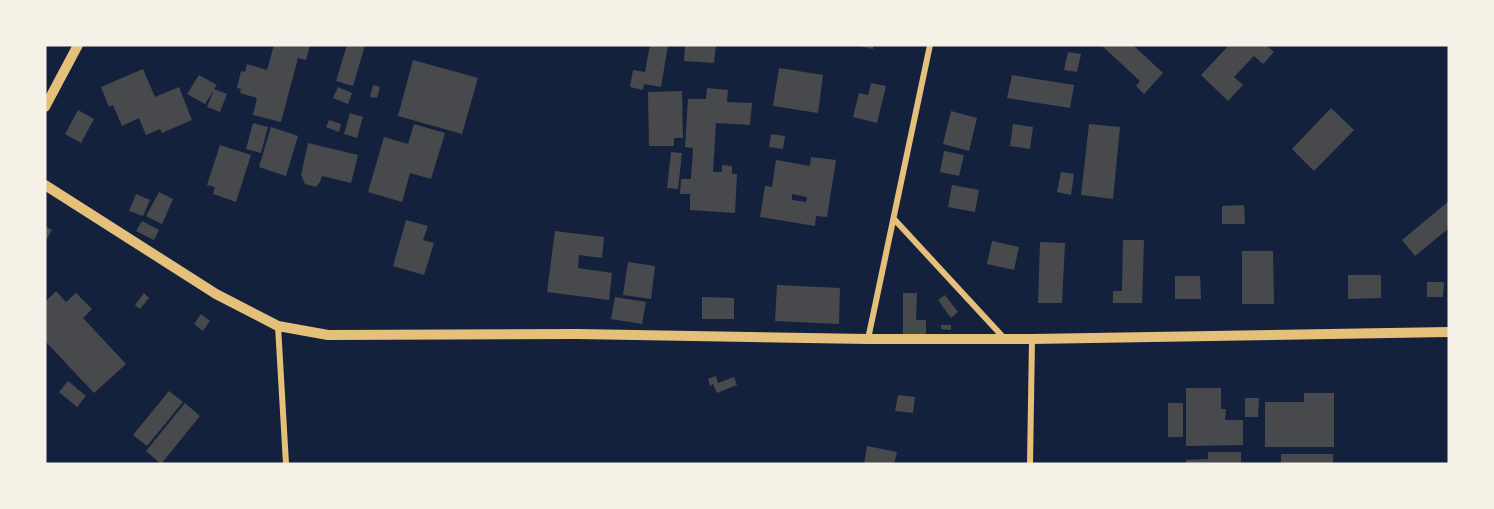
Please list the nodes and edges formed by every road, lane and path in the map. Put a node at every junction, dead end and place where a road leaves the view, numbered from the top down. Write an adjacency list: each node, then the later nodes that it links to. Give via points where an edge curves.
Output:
1 (78, 45): 3 (street)
2 (930, 45): 5 (street)
3 (45, 107)
4 (45, 185): 6 (street, via 216,294)
5 (894, 219): 8 (street); 9 (street)
6 (278, 326): 8 (street, via 328,335); 11 (street)
7 (1449, 332): 10 (street)
8 (868, 339): 9 (street)
9 (1005, 339): 10 (street)
10 (1032, 339): 12 (street)
11 (286, 464)
12 (1030, 464)

